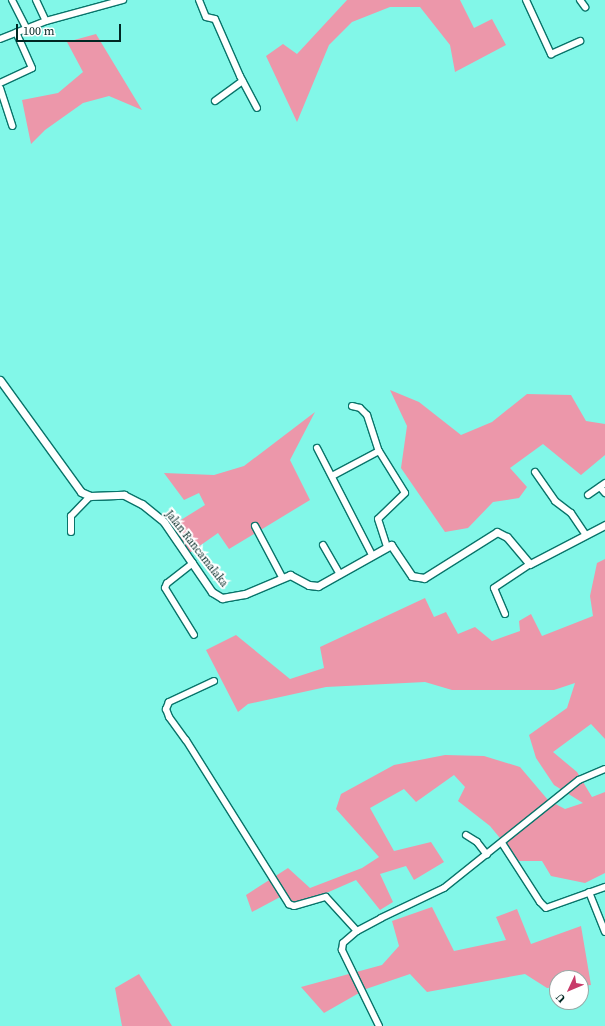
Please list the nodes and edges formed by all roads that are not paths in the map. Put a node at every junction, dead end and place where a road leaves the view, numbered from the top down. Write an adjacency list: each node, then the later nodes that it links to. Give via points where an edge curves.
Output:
1 (12, 0): 9 (street)
2 (36, 0): 8 (street)
3 (123, 0): 8 (street)
4 (199, 0): 13 (street, via 206,17 215,20)
5 (526, 0): 12 (street, via 544,33 551,54)
6 (580, 0): 7 (street)
7 (584, 6)
8 (46, 21): 9 (street)
9 (26, 28): 10 (street)
10 (16, 32): 11 (street); 14 (street, via 32,68)
11 (0, 39)
12 (580, 41)
13 (243, 81): 16 (street); 17 (street)
14 (0, 83)
15 (0, 88): 18 (street)
16 (215, 101)
17 (257, 108)
18 (12, 126)
19 (0, 380): 28 (street, via 71,481 81,492)
20 (352, 406): 22 (street, via 360,408 367,415)
21 (317, 448): 24 (street)
22 (379, 451): 24 (street); 34 (street, via 405,493 378,519)
23 (535, 472): 32 (street, via 555,501 571,513)
24 (332, 476): 35 (street)
25 (603, 485): 26 (street); 27 (street)
26 (605, 494)
27 (588, 495)
28 (90, 496): 31 (street, via 71,516); 36 (street, Jalan Rancamalaka, via 124,495 142,504 164,522)
29 (605, 525): 32 (street)
30 (255, 526): 39 (street)
31 (71, 532)
32 (586, 535): 37 (street)
33 (323, 545): 38 (street)
34 (387, 546): 35 (street); 37 (street, via 395,547 411,574 420,579 497,532 508,537)
35 (372, 555): 38 (street)
36 (193, 563): 39 (street, Jalan Rancamalaka, via 212,592 222,598 245,594); 41 (street, via 164,588)
37 (530, 564): 40 (street, via 494,588)
38 (340, 574): 39 (street, via 322,585 314,586 290,575)
39 (282, 577)
40 (505, 614)
41 (194, 635)
42 (214, 681): 49 (street, via 169,702 166,709 168,717 186,740 289,904 294,906 326,897)
43 (605, 769): 45 (street, via 579,780)
44 (466, 835): 46 (street, via 477,842)
45 (502, 843): 46 (street); 48 (street, via 546,908)
46 (487, 855): 49 (street, via 444,888)
47 (605, 887): 48 (street)
48 (589, 892): 50 (street)
49 (357, 931): 51 (street, via 343,943 342,950)
50 (605, 932)
51 (379, 1026)

